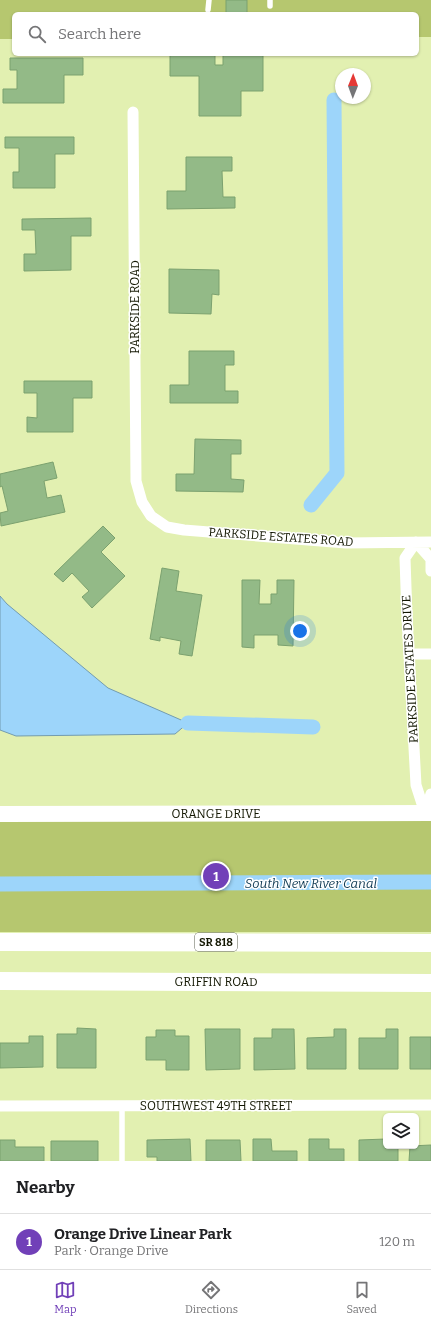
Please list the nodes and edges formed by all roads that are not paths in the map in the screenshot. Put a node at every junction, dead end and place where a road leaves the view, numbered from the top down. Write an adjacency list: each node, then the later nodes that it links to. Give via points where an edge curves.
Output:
1 (209, 0): 2 (lane)
2 (208, 10)
3 (133, 112): 4 (street, PARKSIDE ROAD, via 136,481)
4 (142, 502): 5 (street, PARKSIDE ESTATES ROAD, via 151,516 167,528 346,543)
5 (416, 542): 6 (street, PARKSIDE ESTATES ROAD); 7 (street, via 431,559); 8 (street, PARKSIDE ESTATES DRIVE, via 405,558)
6 (431, 542)
7 (431, 571)
8 (409, 654): 9 (street); 11 (street, PARKSIDE ESTATES DRIVE, via 416,785)
9 (431, 654)
10 (431, 794): 11 (street)
11 (428, 813): 12 (street, ORANGE DRIVE)
12 (0, 814)
13 (0, 942): 14 (main road, SR 818)
14 (431, 943)
15 (0, 982): 16 (main road, GRIFFIN ROAD)
16 (431, 983)
17 (431, 1105): 19 (street, SOUTHWEST 49TH STREET)
18 (0, 1106): 19 (street, SOUTHWEST 49TH STREET)
19 (122, 1106): 20 (lane)
20 (122, 1161)

